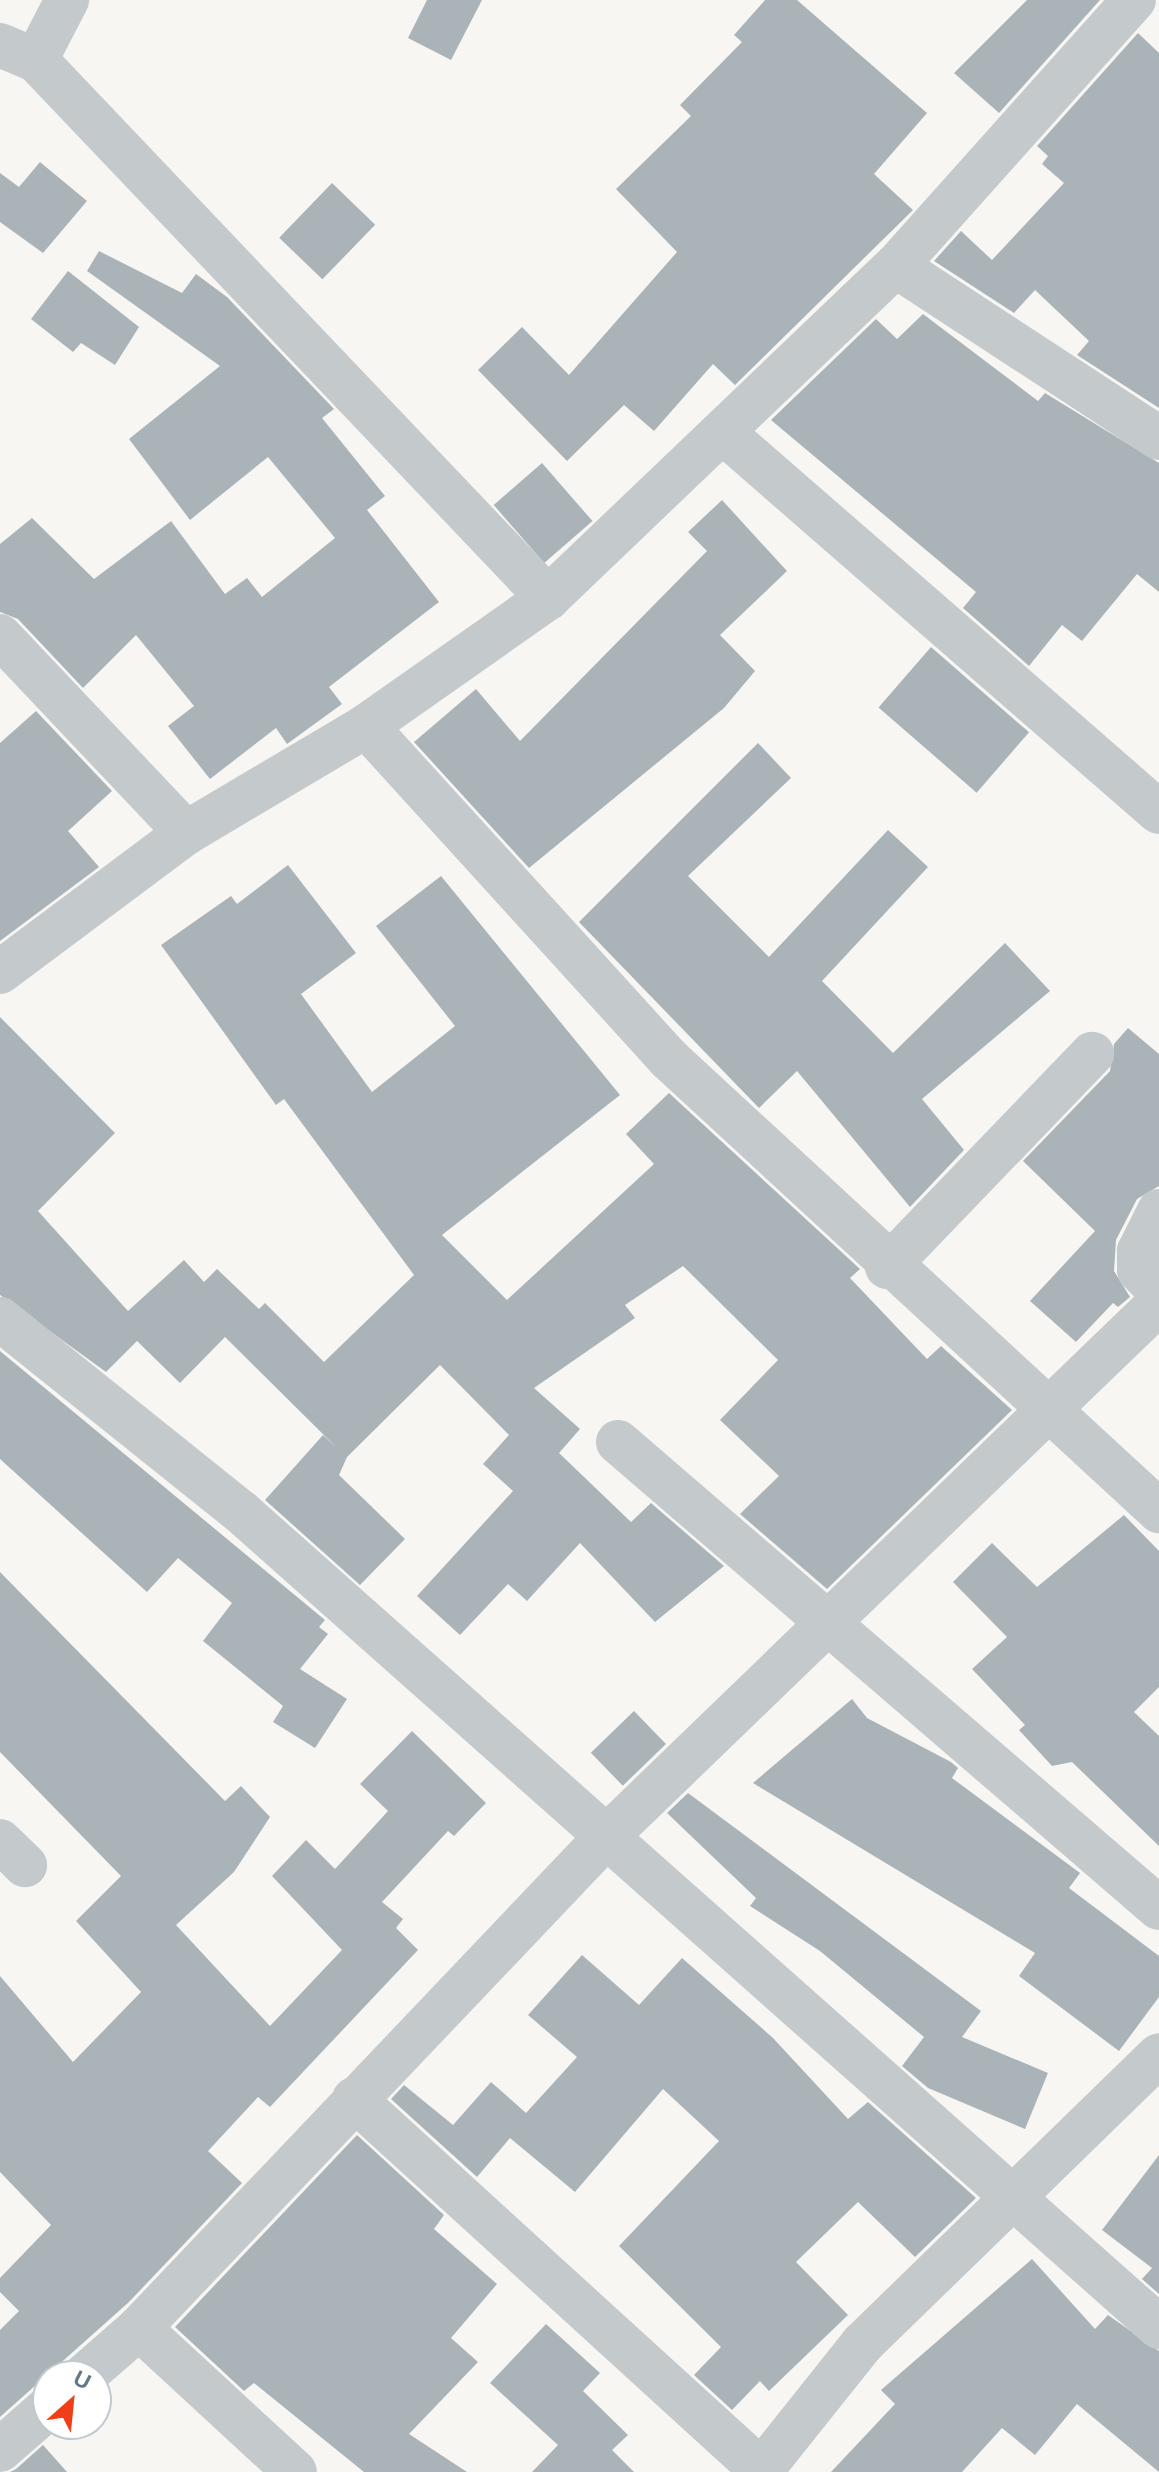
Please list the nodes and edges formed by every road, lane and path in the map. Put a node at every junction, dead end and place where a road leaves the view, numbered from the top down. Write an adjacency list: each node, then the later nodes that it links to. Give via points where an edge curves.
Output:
1 (67, 0): 3 (street)
2 (1134, 0): 4 (street)
3 (18, 52): 7 (street)
4 (896, 266): 5 (street); 6 (street)
5 (726, 435): 7 (street); 10 (street)
6 (1159, 438)
7 (548, 598): 9 (street)
8 (0, 636): 11 (street)
9 (366, 726): 11 (street); 15 (street, via 669,1059)
10 (1159, 812)
11 (186, 833): 12 (street)
12 (0, 972)
13 (1092, 1054): 15 (street)
14 (1159, 1211): 16 (street, via 1139,1261)
15 (887, 1267): 19 (street)
16 (1159, 1291)
17 (1159, 1303): 19 (street)
18 (0, 1319): 23 (street, via 241,1512)
19 (1049, 1410): 21 (street); 22 (street)
20 (618, 1442): 22 (street)
21 (1159, 1511)
22 (828, 1620): 23 (street); 24 (street)
23 (604, 1839): 26 (street); 27 (street)
24 (1159, 1908)
25 (1159, 2055): 27 (street)
26 (354, 2099): 29 (street); 34 (street)
27 (1014, 2200): 28 (street); 34 (street, via 950,2253 862,2344)
28 (1159, 2327)
29 (139, 2328): 30 (street); 33 (street)
30 (102, 2360)
31 (32, 2422): 32 (street)
32 (0, 2450)
33 (295, 2472)
34 (761, 2472)

